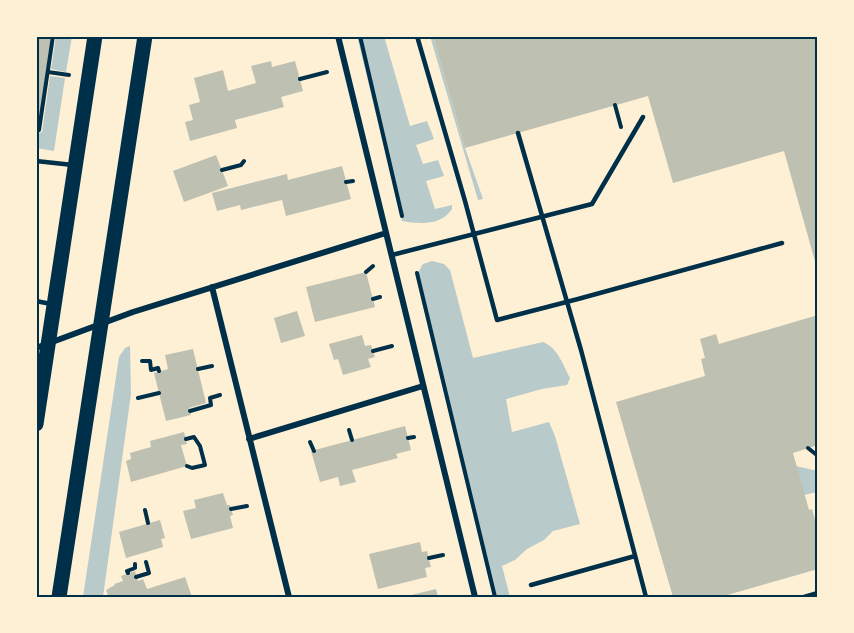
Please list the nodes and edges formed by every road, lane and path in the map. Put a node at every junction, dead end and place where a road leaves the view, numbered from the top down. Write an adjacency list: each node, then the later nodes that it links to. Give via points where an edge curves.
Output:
1 (53, 36): 7 (path)
2 (95, 36): 16 (main road)
3 (145, 36): 35 (main road)
4 (338, 36): 22 (street)
5 (360, 36): 20 (path)
6 (417, 36): 23 (lane)
7 (48, 72): 9 (path); 12 (path)
8 (327, 72): 10 (path)
9 (69, 75)
10 (300, 79)
11 (643, 117): 21 (lane, via 592,204)
12 (36, 131)
13 (518, 133): 21 (lane)
14 (36, 161): 16 (lane)
15 (244, 161): 17 (path)
16 (76, 166): 34 (main road)
17 (222, 170)
18 (353, 181): 19 (path)
19 (346, 182)
20 (402, 216)
21 (543, 217): 23 (lane); 33 (lane)
22 (386, 233): 25 (street); 29 (street)
23 (473, 234): 25 (lane); 33 (lane, via 497,320)
24 (782, 243): 33 (lane)
25 (392, 255): 43 (street)
26 (373, 266): 27 (path)
27 (366, 272)
28 (417, 273): 76 (path)
29 (212, 286): 35 (street); 52 (street)
30 (380, 297): 31 (path)
31 (373, 299)
32 (36, 301): 34 (lane)
33 (567, 302): 65 (lane)
34 (55, 304): 36 (main road)
35 (100, 324): 36 (street); 73 (main road)
36 (42, 346): 48 (main road)
37 (392, 346): 38 (path)
38 (373, 351)
39 (142, 361): 42 (path, via 150,361 151,370)
40 (212, 366): 41 (path)
41 (198, 369)
42 (159, 371)
43 (423, 386): 52 (street); 75 (street)
44 (159, 393): 46 (path)
45 (219, 395): 47 (path, via 210,398 212,405)
46 (138, 398)
47 (190, 411)
48 (36, 424)
49 (349, 430): 54 (path)
50 (414, 437): 51 (path)
51 (408, 438)
52 (249, 439): 74 (street)
53 (186, 440): 59 (path, via 194,437 205,465)
54 (352, 440)
55 (310, 442): 57 (path)
56 (808, 448): 58 (path)
57 (314, 451)
58 (818, 456)
59 (187, 466)
60 (247, 506): 61 (path)
61 (231, 509)
62 (145, 510): 63 (path)
63 (148, 523)
64 (443, 555): 66 (path)
65 (635, 556): 71 (lane); 77 (lane)
66 (429, 558)
67 (146, 562): 70 (path, via 149,573)
68 (135, 564): 69 (path)
69 (128, 573)
70 (136, 577)
71 (531, 585)
72 (818, 593): 78 (lane)
73 (59, 597)
74 (289, 597)
75 (475, 597)
76 (495, 597)
77 (646, 597)
78 (804, 597)

